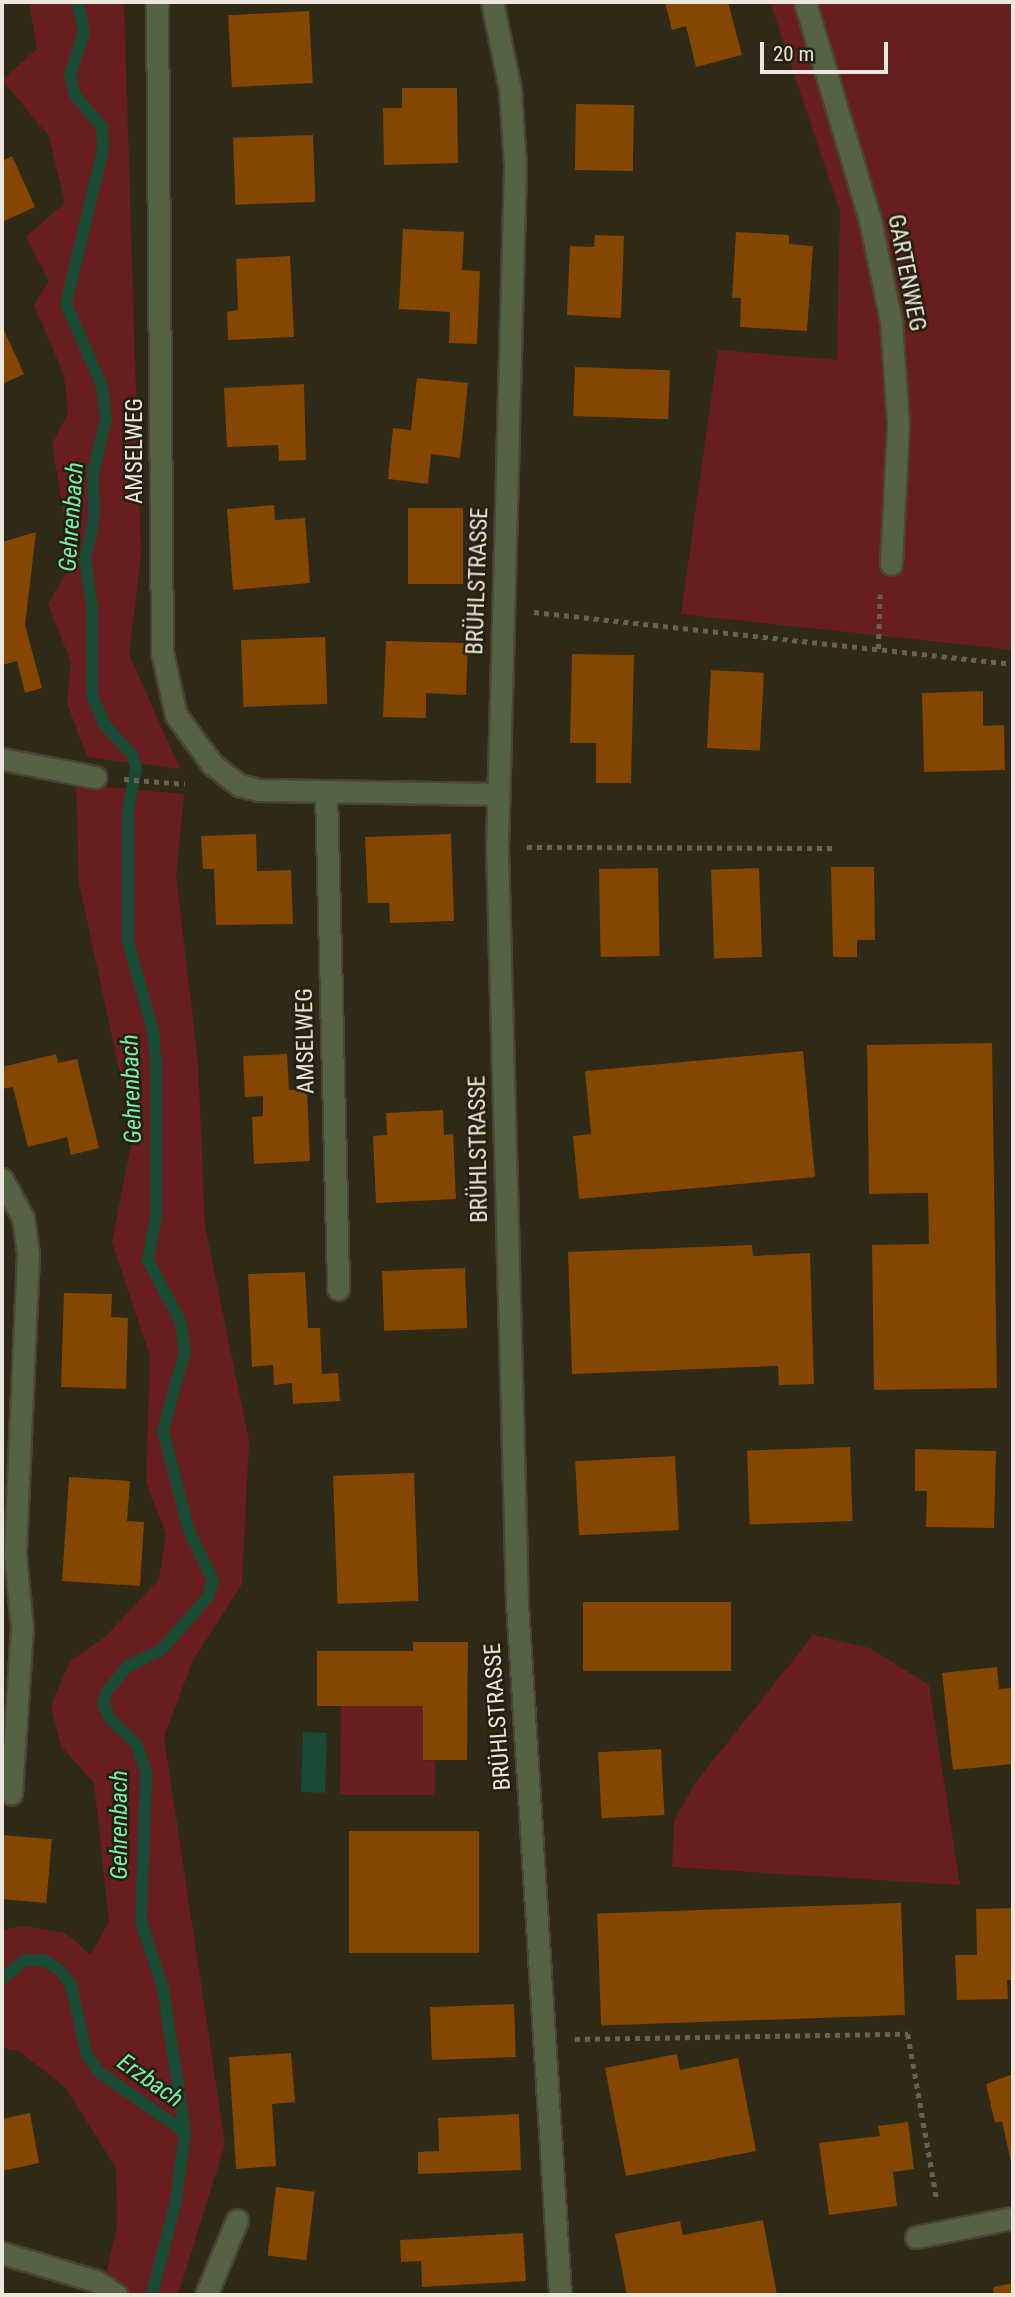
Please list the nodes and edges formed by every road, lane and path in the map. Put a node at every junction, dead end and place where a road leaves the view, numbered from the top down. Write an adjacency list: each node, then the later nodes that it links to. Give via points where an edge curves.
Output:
1 (157, 2): 12 (street, AMSELWEG, via 162,652 168,687 176,715 191,739 229,779 258,790)
2 (492, 2): 13 (street, BRÜHLSTRASSE, via 510,90 515,166)
3 (805, 2): 4 (street, GARTENWEG, via 870,220 891,321 898,425)
4 (891, 564)
5 (881, 584): 7 (path)
6 (529, 611): 7 (path)
7 (878, 649): 8 (path)
8 (1013, 664)
9 (2, 760): 10 (street)
10 (95, 777): 11 (path)
11 (170, 782)
12 (326, 791): 13 (street, AMSELWEG); 17 (street, AMSELWEG)
13 (498, 794): 14 (street, BRÜHLSTRASSE)
14 (497, 847): 15 (path); 27 (street, BRÜHLSTRASSE, via 517,1602)
15 (834, 848)
16 (2, 1179): 18 (street, via 23,1218 27,1254 15,1555 22,1629)
17 (338, 1289)
18 (12, 1794)
19 (571, 2039): 22 (path, via 908,2034 925,2152)
20 (1013, 2218): 22 (street)
21 (237, 2220): 26 (street)
22 (944, 2231): 23 (street)
23 (916, 2237)
24 (2, 2253): 25 (street, via 96,2281)
25 (117, 2295)
26 (206, 2295)
27 (560, 2295)

